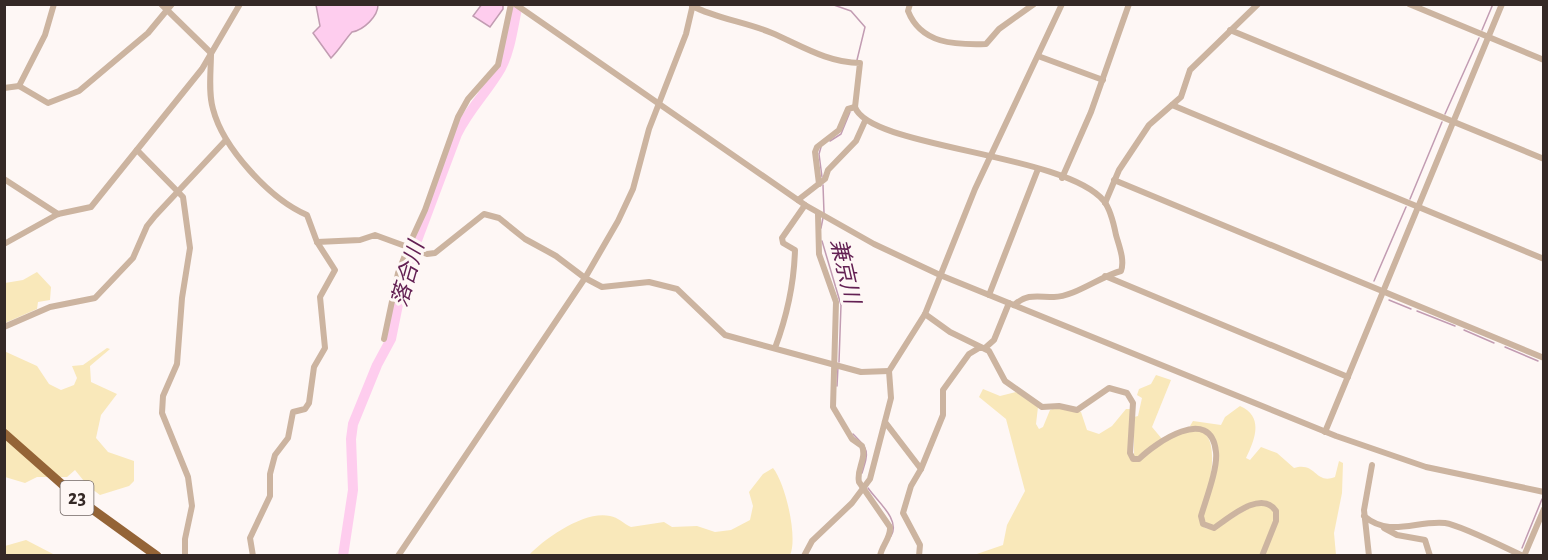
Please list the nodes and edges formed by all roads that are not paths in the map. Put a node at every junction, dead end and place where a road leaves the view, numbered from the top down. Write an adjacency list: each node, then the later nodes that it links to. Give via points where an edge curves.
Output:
1 (54, 4): 22 (street, via 45,35)
2 (161, 4): 15 (street)
3 (172, 4): 15 (street)
4 (240, 4): 18 (street)
5 (511, 4): 47 (street, via 498,65 468,99 458,117)
6 (515, 4): 24 (street)
7 (910, 4): 8 (street, via 908,11 918,30 963,44 986,44 999,29)
8 (1034, 4)
9 (1062, 4): 19 (street)
10 (1129, 4): 21 (street)
11 (1258, 4): 16 (street)
12 (1409, 4): 17 (street)
13 (1502, 4): 17 (street)
14 (692, 5): 24 (street, via 686,34); 26 (street, via 712,16 773,34 812,53 857,63 860,82)
15 (167, 10): 18 (street); 22 (street, via 148,33 79,91 48,103)
16 (1230, 30): 25 (street, via 1190,70 1181,97); 28 (street)
17 (1488, 37): 20 (street); 28 (street)
18 (211, 53): 29 (street, via 212,108); 30 (street)
19 (1038, 56): 21 (street); 31 (street)
20 (1544, 60)
21 (1102, 80): 34 (street)
22 (19, 86): 23 (street)
23 (4, 88)
24 (660, 104): 39 (street); 51 (street, via 633,189)
25 (1173, 105): 36 (street, via 1149,125); 42 (street)
26 (852, 108): 27 (street); 37 (street, via 839,130 817,147)
27 (865, 121): 31 (street, via 931,143); 37 (street, via 856,141)
28 (1453, 122): 32 (street); 42 (street)
29 (226, 140): 38 (street); 45 (street, via 260,182 307,215)
30 (138, 150): 38 (street); 43 (street, via 91,207)
31 (992, 155): 33 (street); 49 (street)
32 (1544, 159)
33 (1038, 169): 34 (street); 53 (street)
34 (1062, 178): 40 (street)
35 (4, 179): 43 (street)
36 (1114, 180): 40 (street); 52 (street)
37 (821, 182): 39 (street)
38 (177, 191): 56 (street, via 147,226 133,258 95,298 50,306); 77 (street, via 183,197 190,248 177,364 163,396 162,413 188,477 192,506)
39 (798, 200): 41 (street)
40 (1105, 202): 50 (street, via 1124,265 1121,271)
41 (805, 204): 44 (street); 58 (street, via 782,238 795,250 794,270 788,316)
42 (1418, 207): 48 (street); 52 (street)
43 (58, 214): 46 (street)
44 (821, 215): 49 (street); 61 (street, via 819,254 836,302)
45 (317, 242): 47 (street, via 360,240 375,235); 78 (street, via 335,270 320,297 325,348 314,367 309,403 305,409 293,412 288,438 275,455 270,496 250,538)
46 (4, 244)
47 (409, 246): 51 (street, via 427,254 440,252 484,214 489,214 556,255); 57 (street, via 398,273)
48 (1544, 259)
49 (940, 275): 53 (street); 55 (street)
50 (1104, 276): 54 (street, via 1055,297 1023,297); 63 (street)
51 (585, 279): 58 (street, via 602,287 649,282 677,290 725,335); 79 (street)
52 (1383, 292): 60 (street); 63 (street)
53 (989, 295): 54 (street)
54 (1011, 304): 59 (street, via 994,340); 65 (street)
55 (925, 314): 59 (street, via 950,332); 62 (street)
56 (4, 327)
57 (384, 339)
58 (775, 348): 61 (street)
59 (985, 348): 69 (street, via 969,354 943,390 943,416); 83 (street, via 994,357 1005,381 1042,407 1077,410 1109,388 1127,393 1133,403 1133,459 1139,459 1181,430 1204,432 1216,452 1203,524 1214,528 1257,502 1269,504 1276,511 1276,521)
60 (1544, 358)
61 (837, 365): 62 (street, via 861,372); 70 (street, via 833,407 852,439 862,446 857,478)
62 (889, 371): 64 (street, via 891,398)
63 (1348, 377): 65 (street)
64 (885, 422): 69 (street); 70 (street)
65 (1325, 432): 71 (street, via 1426,467)
66 (4, 433): 76 (highway, 23, via 81,501)
67 (4, 439): 75 (highway, 23, via 78,504)
68 (1372, 465): 73 (street)
69 (921, 470): 82 (street, via 911,486 903,513 921,545)
70 (865, 486): 80 (street, via 812,541); 81 (street, via 890,527)
71 (1544, 492)
72 (1544, 509): 86 (street)
73 (1364, 516): 74 (street); 84 (street)
74 (1378, 525): 85 (street, via 1397,535 1425,540); 86 (street, via 1399,529 1445,523)
75 (150, 555)
76 (157, 555)
77 (185, 555)
78 (253, 555)
79 (398, 555)
80 (804, 555)
81 (880, 555)
82 (919, 555)
83 (1262, 555)
84 (1369, 555)
85 (1430, 555)
86 (1523, 555)

